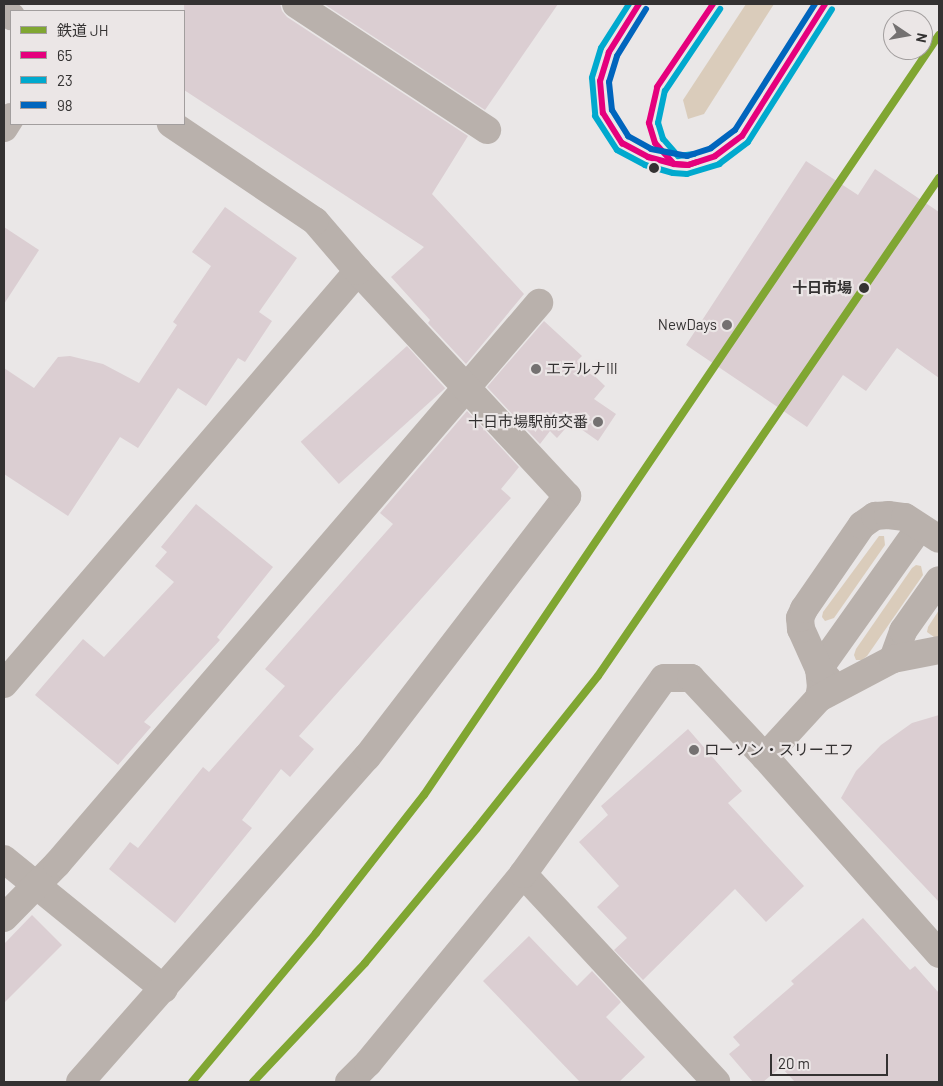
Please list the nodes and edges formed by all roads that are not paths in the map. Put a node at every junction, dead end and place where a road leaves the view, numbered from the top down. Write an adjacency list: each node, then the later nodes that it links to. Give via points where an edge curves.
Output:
1 (296, 4): 3 (street)
2 (172, 125): 4 (street, via 315,221)
3 (486, 130)
4 (358, 272): 6 (street); 13 (street)
5 (539, 303): 6 (street)
6 (465, 387): 18 (street); 21 (street, via 567,496 367,757)
7 (930, 533): 11 (street); 11 (street, via 905,517 888,515 875,516 862,525 800,618)
8 (939, 580): 10 (street, via 903,631)
9 (939, 650): 10 (street)
10 (893, 658): 12 (street)
11 (819, 669): 12 (street, via 832,681); 14 (street)
12 (846, 682): 14 (street)
13 (4, 684)
14 (819, 698): 15 (street)
15 (766, 757): 17 (street, via 690,678 664,678); 20 (street)
16 (4, 859): 18 (street)
17 (523, 874): 23 (street); 24 (street)
18 (38, 886): 19 (street); 21 (street)
19 (4, 918)
20 (939, 954)
21 (164, 988): 22 (street)
22 (80, 1082)
23 (349, 1082)
24 (716, 1082)

